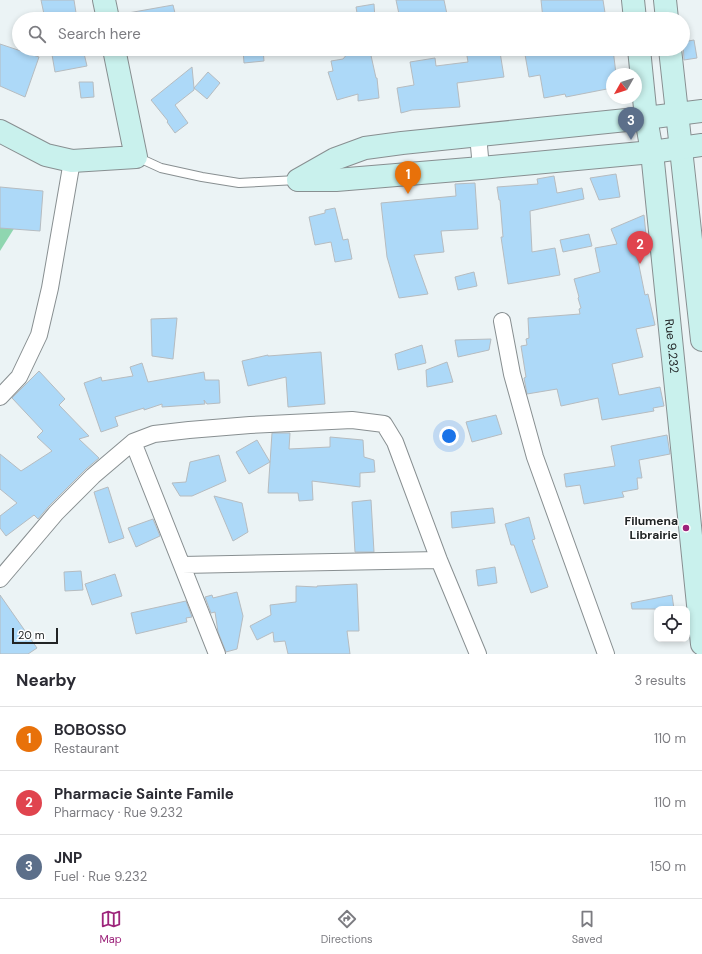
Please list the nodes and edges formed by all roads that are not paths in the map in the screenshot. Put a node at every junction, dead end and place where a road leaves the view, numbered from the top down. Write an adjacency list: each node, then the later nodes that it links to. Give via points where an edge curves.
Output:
1 (104, 0): 4 (street)
2 (633, 0): 5 (street)
3 (665, 0): 6 (street)
4 (107, 12)
5 (635, 12)
6 (666, 12)
7 (115, 56): 17 (street)
8 (640, 56): 12 (street, Rue 9.232)
9 (671, 56): 11 (street)
10 (702, 111): 11 (street)
11 (677, 115): 12 (street); 15 (street)
12 (646, 118): 14 (street); 16 (street, Rue 9.232)
13 (0, 131): 18 (street, via 46,155)
14 (478, 135): 19 (street); 20 (street, via 365,148 334,158)
15 (692, 146): 16 (street); 22 (street)
16 (652, 152): 19 (street); 28 (street, Rue 9.232)
17 (136, 157): 18 (street); 20 (lane, via 161,168 239,183)
18 (72, 161): 23 (street, via 50,288 39,335 19,377)
19 (481, 168): 20 (street, via 336,180)
20 (298, 180)
21 (502, 321): 31 (street, via 512,374 535,457)
22 (702, 340)
23 (0, 397)
24 (133, 442): 25 (street, via 154,434 250,425 352,420 384,424 395,442); 26 (street); 27 (street, via 93,476 56,513)
25 (439, 560): 26 (street); 30 (street)
26 (182, 565): 29 (street)
27 (0, 579)
28 (702, 644)
29 (217, 654)
30 (478, 654)
31 (606, 654)

